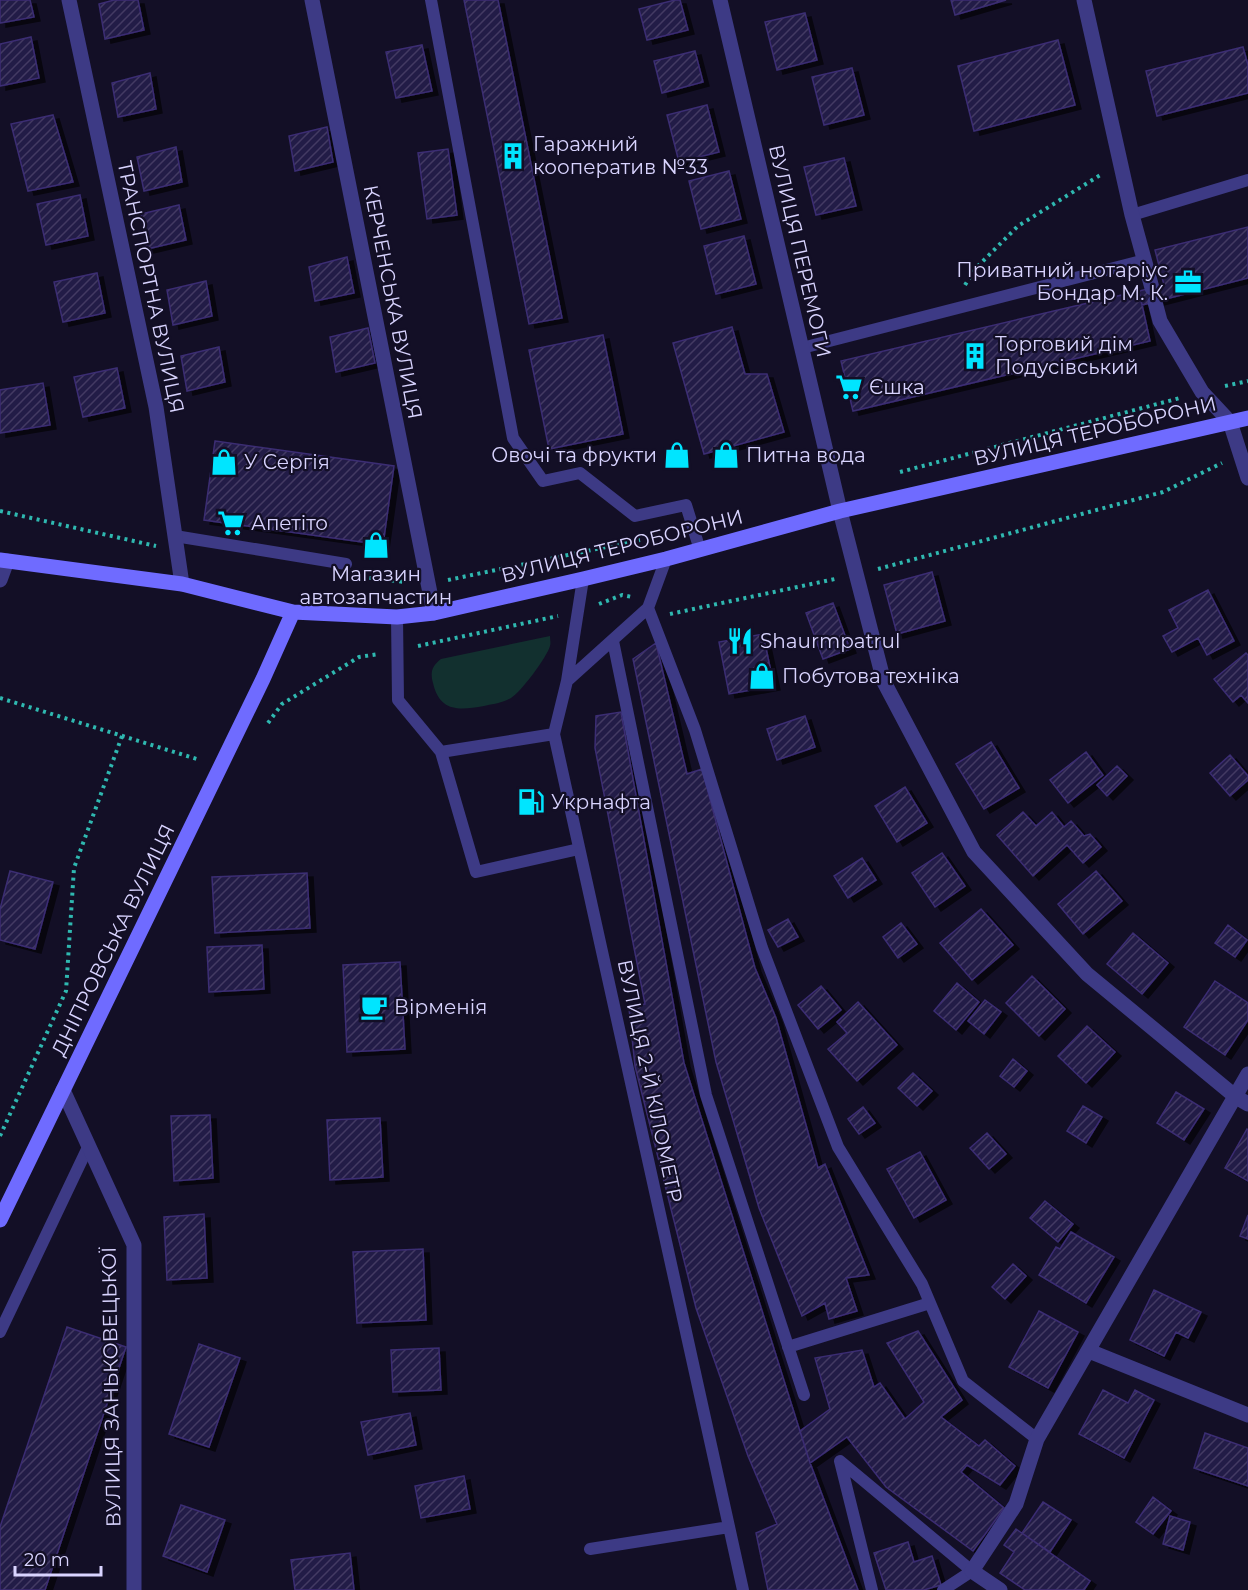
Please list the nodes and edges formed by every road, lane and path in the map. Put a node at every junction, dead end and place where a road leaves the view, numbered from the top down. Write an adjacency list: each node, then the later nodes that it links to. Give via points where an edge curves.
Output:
1 (69, 0): 17 (street, ТРАНСПОРТНА ВУЛИЦЯ, via 156,407)
2 (312, 0): 28 (street, КЕРЧЕНСЬКА ВУЛИЦЯ)
3 (431, 0): 18 (lane, via 513,438 543,481 580,473 635,516 686,505)
4 (720, 0): 11 (street, ВУЛИЦЯ ПЕРЕМОГИ)
5 (1084, 0): 6 (street)
6 (1121, 162): 8 (street); 10 (path, via 1018,226 976,268)
7 (1248, 180): 8 (lane)
8 (1132, 215): 9 (street)
9 (1145, 260): 10 (lane); 13 (street, via 1160,321 1202,392)
10 (950, 309): 11 (lane)
11 (801, 348): 16 (street, ВУЛИЦЯ ПЕРЕМОГИ)
12 (1248, 418): 13 (main road, ВУЛИЦЯ ТЕРОБОРОНИ)
13 (1230, 422): 14 (street); 16 (main road, ВУЛИЦЯ ТЕРОБОРОНИ)
14 (1248, 478)
15 (0, 511): 19 (path)
16 (840, 511): 18 (main road, ВУЛИЦЯ ТЕРОБОРОНИ); 40 (street, ВУЛИЦЯ ПЕРЕМОГИ, via 884,682 974,852 1087,974)
17 (175, 536): 19 (street, ТРАНСПОРТНА ВУЛИЦЯ); 22 (lane)
18 (700, 550): 20 (main road, ВУЛИЦЯ ТЕРОБОРОНИ)
19 (177, 551): 25 (street, ТРАНСПОРТНА ВУЛИЦЯ)
20 (666, 559): 23 (main road, ВУЛИЦЯ ТЕРОБОРОНИ); 26 (lane)
21 (3, 561): 24 (street); 25 (main road, ВУЛИЦЯ ТЕРОБОРОНИ)
22 (346, 564)
23 (583, 579): 28 (main road, ВУЛИЦЯ ТЕРОБОРОНИ); 31 (lane, ВУЛИЦЯ 2-Й КІЛОМЕТР)
24 (0, 580)
25 (182, 584): 27 (main road, ВУЛИЦЯ ТЕРОБОРОНИ)
26 (648, 608): 30 (lane); 44 (lane, via 695,730 762,948 838,1147)
27 (293, 612): 29 (main road, ВУЛИЦЯ ТЕРОБОРОНИ); 36 (main road, ДНІПРОВСЬКА ВУЛИЦЯ)
28 (434, 613): 29 (main road, ВУЛИЦЯ ТЕРОБОРОНИ)
29 (397, 617): 35 (lane, via 398,700)
30 (613, 641): 31 (lane); 46 (lane, via 706,1095)
31 (567, 681): 33 (lane, ВУЛИЦЯ 2-Й КІЛОМЕТР)
32 (0, 698): 34 (path)
33 (554, 734): 35 (lane); 37 (lane, ВУЛИЦЯ 2-Й КІЛОМЕТР)
34 (122, 736): 36 (path); 41 (path, via 74,867 66,991)
35 (441, 752): 37 (lane, via 476,872)
36 (221, 767): 39 (main road, ДНІПРОВСЬКА ВУЛИЦЯ)
37 (579, 849): 51 (lane, ВУЛИЦЯ 2-Й КІЛОМЕТР)
38 (1248, 1074): 40 (street)
39 (63, 1090): 42 (street, ВУЛИЦЯ ЗАНЬКОВЕЦЬКОЇ); 43 (main road, ДНІПРОВСЬКА ВУЛИЦЯ)
40 (1242, 1101): 47 (street)
41 (0, 1136)
42 (88, 1145): 45 (lane); 54 (street, ВУЛИЦЯ ЗАНЬКОВЕЦЬКОЇ, via 134,1245)
43 (0, 1220)
44 (930, 1303): 46 (lane); 50 (lane, via 963,1381)
45 (0, 1332)
46 (788, 1347): 48 (lane)
47 (1089, 1351): 49 (street); 50 (street)
48 (804, 1395)
49 (1248, 1415)
50 (1038, 1439): 53 (street, via 1016,1504)
51 (729, 1527): 52 (lane); 55 (lane, ВУЛИЦЯ 2-Й КІЛОМЕТР)
52 (590, 1549)
53 (972, 1571): 56 (lane, via 840,1461); 57 (lane); 58 (street)
54 (134, 1590)
55 (743, 1590)
56 (872, 1590)
57 (943, 1590)
58 (1000, 1590)

